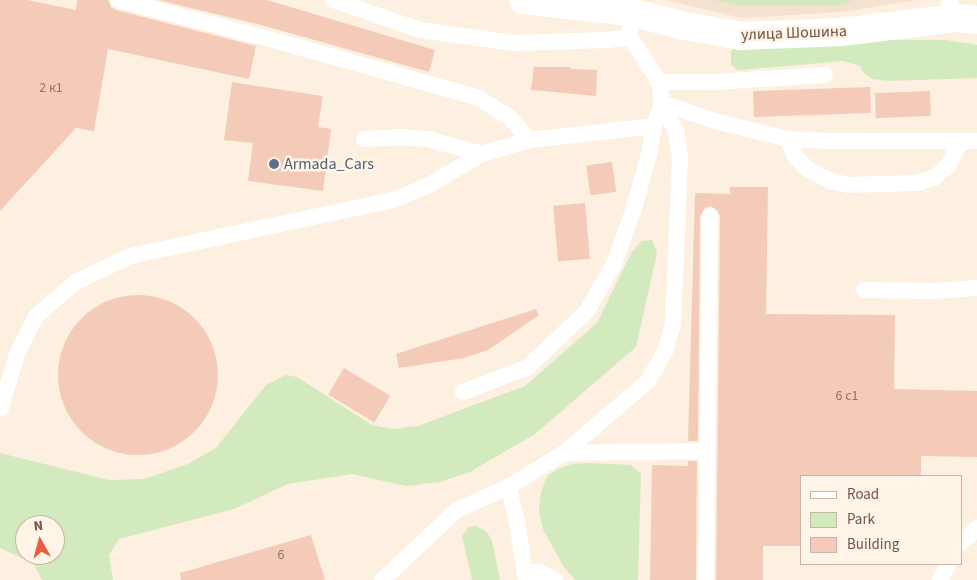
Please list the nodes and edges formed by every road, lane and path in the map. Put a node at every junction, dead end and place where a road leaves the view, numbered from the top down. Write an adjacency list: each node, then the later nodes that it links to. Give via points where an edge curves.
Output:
1 (118, 0): 12 (lane, via 476,97 509,117)
2 (333, 0): 5 (lane, via 420,30 514,43 586,42)
3 (523, 0): 5 (street, улица Шошина)
4 (961, 13): 5 (street, улица Шошина, via 841,32 741,36 680,25)
5 (630, 24): 7 (lane)
6 (825, 75): 7 (lane)
7 (659, 82): 8 (lane)
8 (662, 103): 9 (lane); 11 (lane); 21 (lane, via 676,131 680,158 673,324 665,352 648,381)
9 (654, 126): 12 (lane); 18 (lane, via 634,208 614,264 587,311 528,367)
10 (364, 139): 14 (lane, via 428,139)
11 (788, 139): 13 (lane); 13 (lane, via 794,155 807,169 849,185 916,183 934,178)
12 (530, 140): 14 (lane)
13 (969, 141)
14 (482, 154): 19 (lane, via 427,186 394,200 130,256 74,283 36,316 17,354)
15 (710, 216): 20 (lane)
16 (977, 288): 17 (lane)
17 (864, 290)
18 (463, 392)
19 (1, 408)
20 (707, 451): 21 (lane); 29 (lane)
21 (564, 453): 22 (lane)
22 (508, 487): 26 (lane); 27 (lane, via 457,510)
23 (977, 528): 24 (lane)
24 (962, 542)
25 (948, 565): 30 (lane)
26 (525, 576): 28 (lane, via 539,572)
27 (382, 580)
28 (555, 580)
29 (706, 580)
30 (940, 580)

